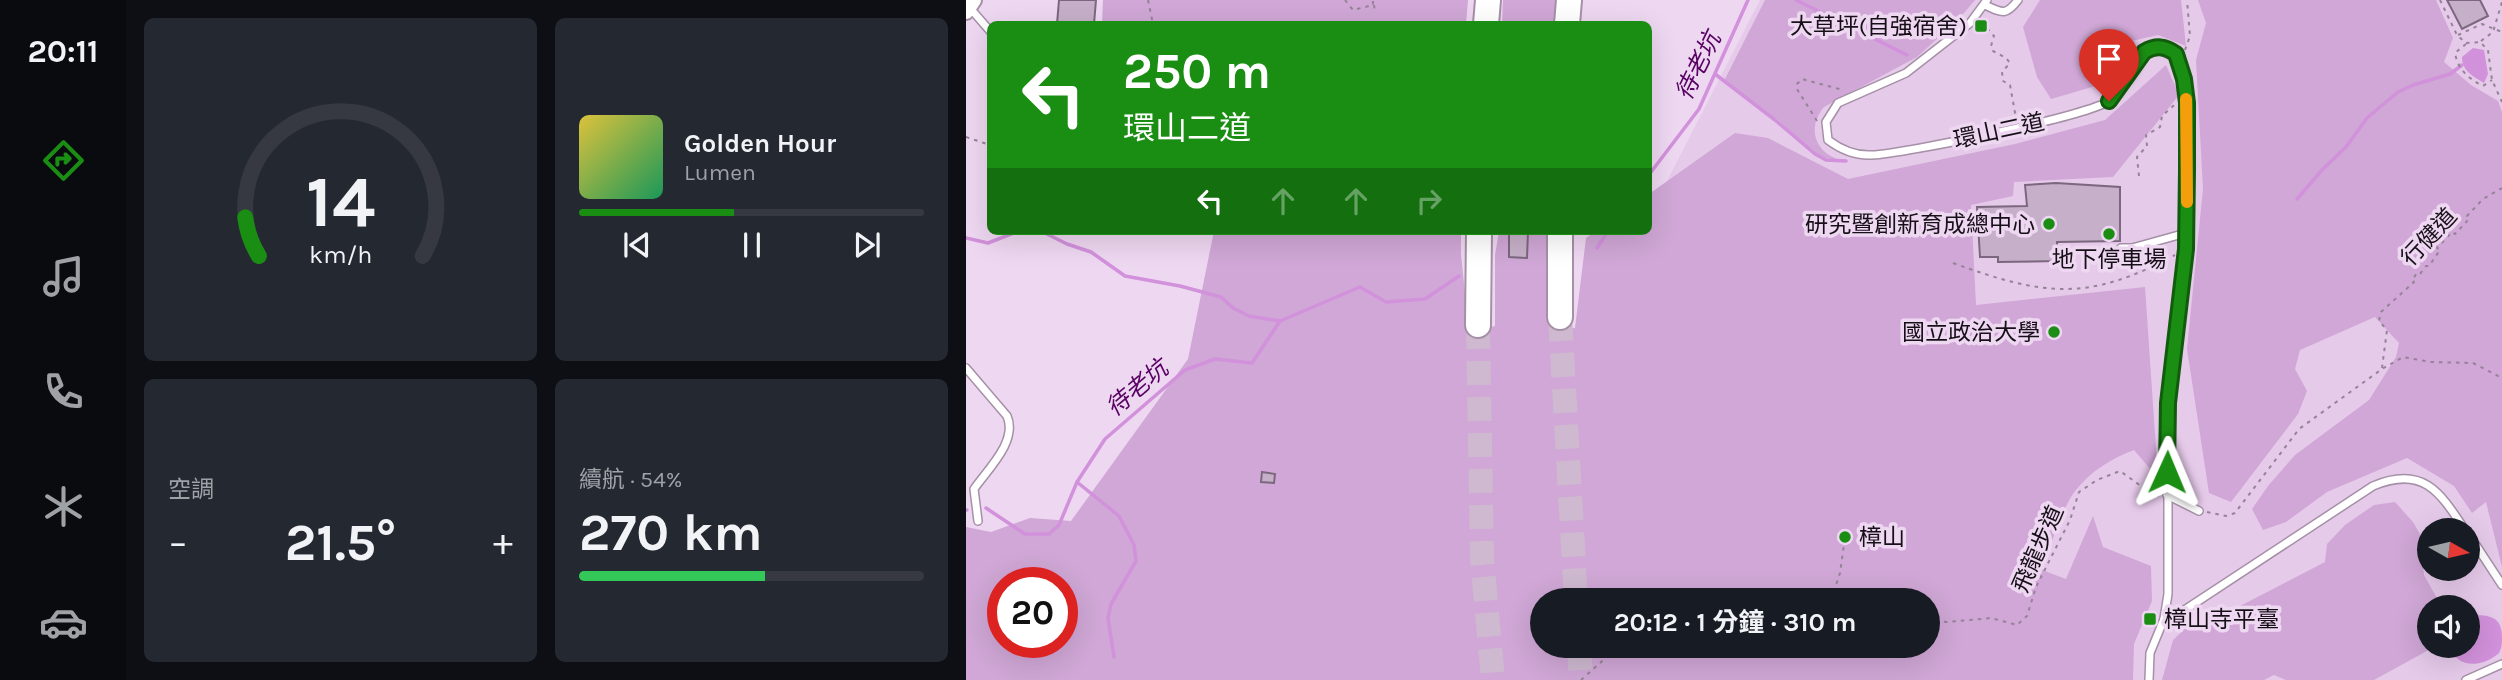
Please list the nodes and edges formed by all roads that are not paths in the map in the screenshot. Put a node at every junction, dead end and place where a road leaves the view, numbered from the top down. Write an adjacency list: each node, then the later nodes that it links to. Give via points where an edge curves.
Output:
1 (1488, 0): 6 (highway)
2 (1569, 0): 7 (highway)
3 (2018, 0): 4 (lane, via 2004,12)
4 (1986, 2): 9 (lane, 環山二道, via 1970,23 1906,73 1838,103 1826,122 1828,140 1840,149 1871,155 2081,113 2109,101 2144,52 2152,47 2170,50 2180,62 2187,103)
5 (970, 7): 8 (lane)
6 (1486, 21)
7 (1567, 21)
8 (987, 27)
9 (2186, 233): 12 (lane); 16 (lane, via 2168,403)
10 (1479, 235): 14 (highway)
11 (1560, 235): 13 (highway)
12 (2120, 248)
13 (1560, 317)
14 (1478, 325)
15 (966, 368): 19 (lane, via 1011,425 1002,449 974,489)
16 (2167, 495): 17 (lane); 22 (lane, via 2169,582)
17 (2199, 511)
18 (2457, 518): 22 (lane, via 2433,487 2414,478 2391,478)
19 (978, 521)
20 (2480, 553): 21 (lane)
21 (2502, 585)
22 (2164, 619): 24 (lane, via 2150,653)
23 (2502, 664): 25 (lane)
24 (2149, 680)
25 (2466, 680)

